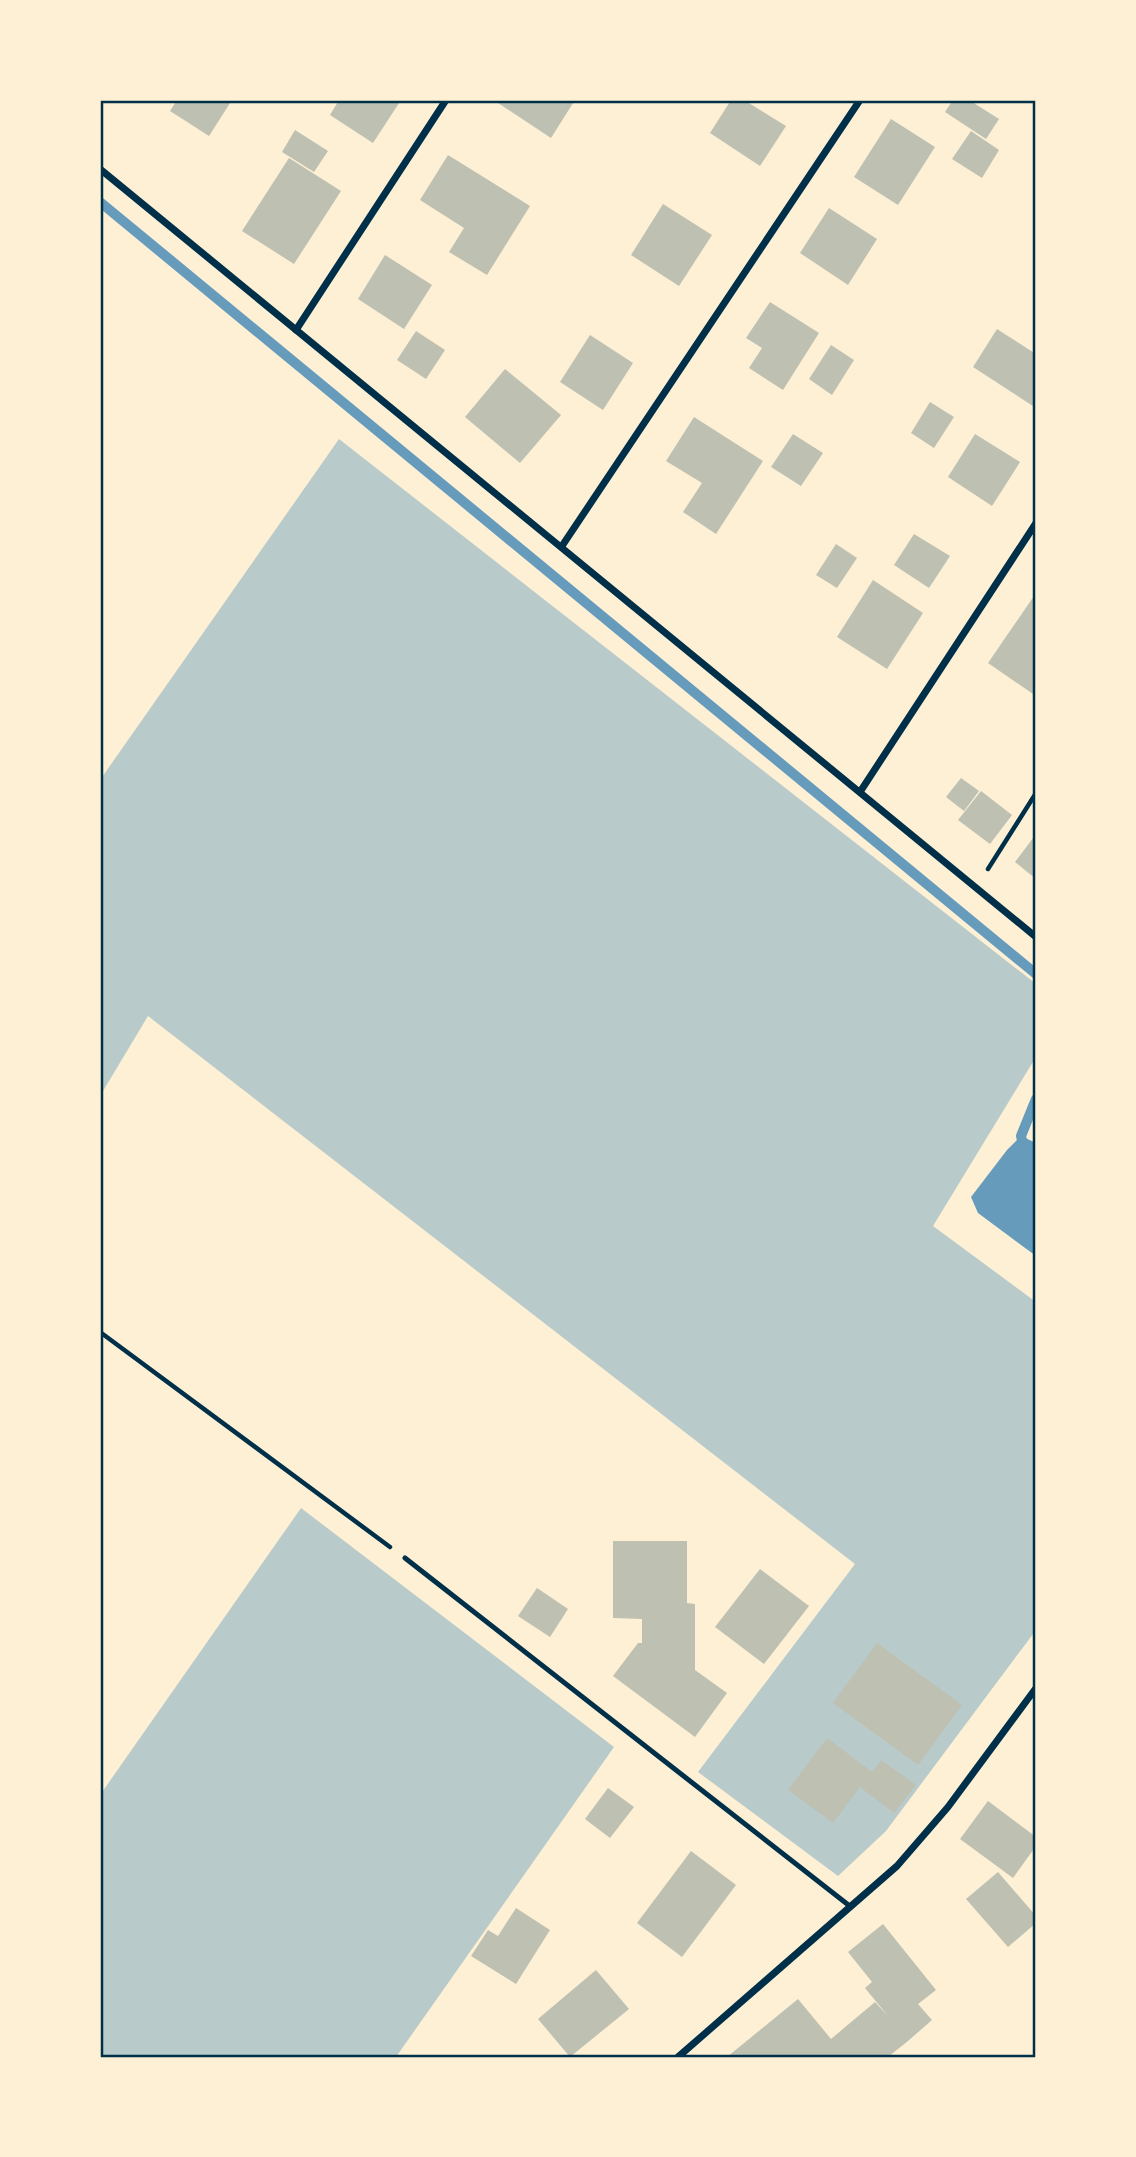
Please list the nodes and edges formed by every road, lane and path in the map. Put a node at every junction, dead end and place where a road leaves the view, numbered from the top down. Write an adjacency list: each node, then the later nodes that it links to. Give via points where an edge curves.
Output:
1 (446, 100): 4 (street)
2 (860, 100): 6 (street)
3 (100, 169): 4 (street)
4 (296, 330): 6 (street)
5 (1036, 523): 7 (street)
6 (562, 547): 7 (street)
7 (860, 792): 9 (street)
8 (1036, 793): 9 (path)
9 (976, 887): 10 (street)
10 (1036, 937)
11 (100, 1332): 12 (path)
12 (405, 1558): 14 (lane)
13 (1036, 1688): 14 (street, via 948,1807 897,1866)
14 (851, 1907): 15 (street)
15 (678, 2057)

